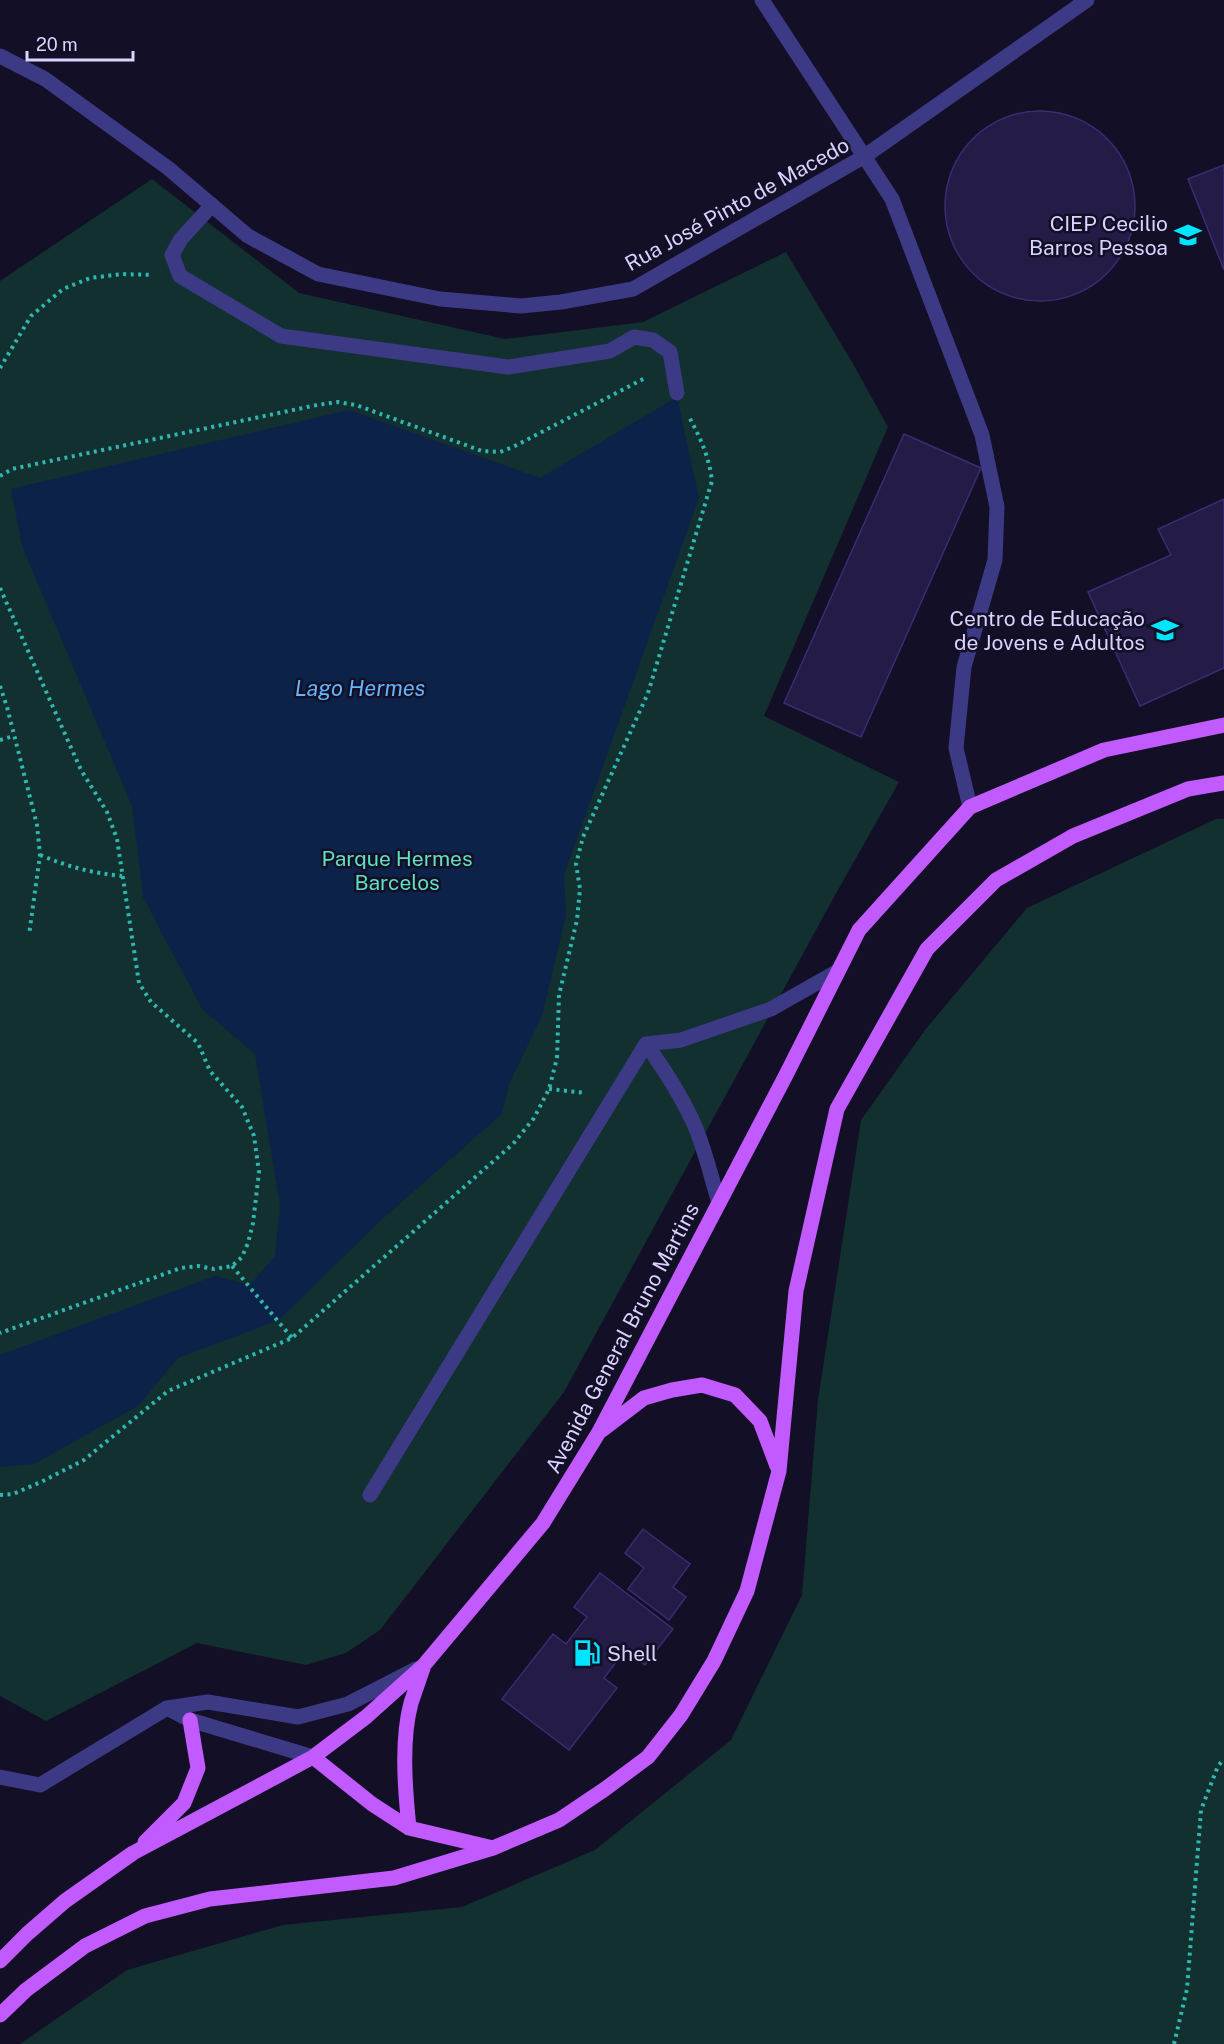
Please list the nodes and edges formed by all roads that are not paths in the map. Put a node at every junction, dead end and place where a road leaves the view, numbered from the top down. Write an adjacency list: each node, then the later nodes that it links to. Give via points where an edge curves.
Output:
1 (762, 0): 4 (street)
2 (1087, 0): 4 (street, Rua José Pinto de Macedo)
3 (0, 56): 5 (street, Rua José Pinto de Macedo, via 45,79 168,168)
4 (865, 156): 5 (street, Rua José Pinto de Macedo, via 633,289 520,306 440,299 318,274 248,236); 9 (street, via 892,199 982,435 997,507 995,560 964,667 956,748)
5 (212, 205): 6 (street, via 172,255 180,276 281,336 508,367 610,351 634,338 653,339 670,352)
6 (676, 393)
7 (1224, 725): 9 (main road, Avenida General Bruno Martins, via 1104,750)
8 (1224, 783): 14 (main road, via 1188,789 1073,836 996,880 927,949 837,1109 796,1291)
9 (970, 807): 10 (main road, Avenida General Bruno Martins, via 859,930)
10 (838, 971): 11 (street, via 771,1009 681,1040); 12 (main road, Avenida General Bruno Martins)
11 (646, 1044): 12 (street, via 694,1123); 15 (street)
12 (719, 1203): 13 (main road, Avenida General Bruno Martins)
13 (599, 1432): 14 (main road, via 644,1398 702,1385 735,1395 760,1421); 16 (main road, Avenida General Bruno Martins, via 543,1523)
14 (779, 1472): 22 (main road, via 747,1591 714,1661 681,1715 648,1757 605,1790 559,1820)
15 (370, 1495)
16 (424, 1665): 17 (street, via 348,1704 298,1718 208,1702); 19 (main road, Avenida General Bruno Martins, via 366,1717); 21 (main road, via 411,1705 405,1751)
17 (167, 1708): 18 (street); 20 (street, via 40,1785)
18 (190, 1720): 19 (street); 23 (main road, via 198,1768 184,1803)
19 (313, 1757): 21 (main road); 23 (main road, Avenida General Bruno Martins)
20 (0, 1777)
21 (409, 1828): 22 (main road)
22 (493, 1848): 25 (main road, via 394,1878 210,1899 146,1916 85,1946 26,1990)
23 (133, 1853): 24 (main road, Avenida General Bruno Martins, via 65,1901)
24 (0, 1961)
25 (0, 2015)

